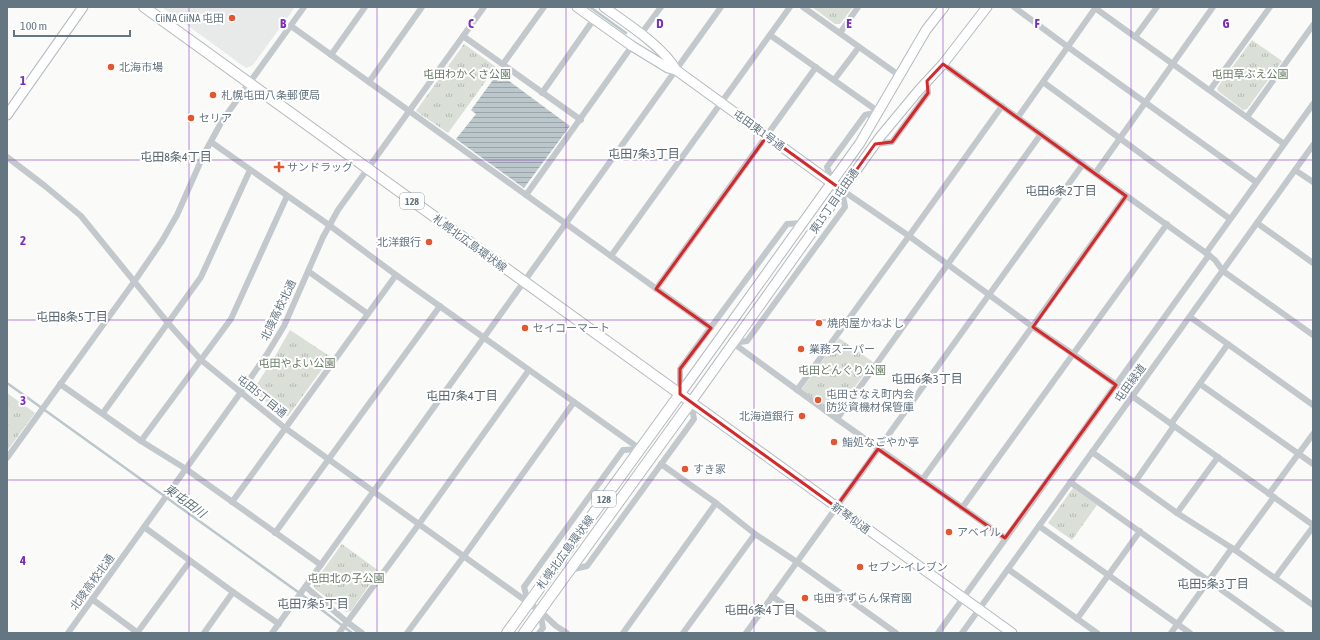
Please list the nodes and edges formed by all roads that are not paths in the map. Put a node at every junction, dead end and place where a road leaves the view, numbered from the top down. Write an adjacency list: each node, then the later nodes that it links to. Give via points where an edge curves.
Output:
1 (83, 7): 52 (street)
2 (144, 7): 43 (main road, 札幌北広島環状線 / 128)
3 (304, 7): 24 (street)
4 (365, 7): 33 (street)
5 (422, 7): 41 (street)
6 (484, 7): 28 (street, 北陵高校北通)
7 (544, 7): 34 (street)
8 (577, 7): 22 (street, 屯田東1号通)
9 (604, 7): 26 (street, 屯田東1号通)
10 (661, 7): 26 (street)
11 (721, 7): 38 (street)
12 (790, 7): 27 (street)
13 (803, 7): 25 (street)
14 (858, 7): 25 (street)
15 (944, 7): 39 (street, 東15丁目屯田通, via 926,30)
16 (987, 7): 35 (street, 東15丁目屯田通)
17 (1014, 7): 32 (street)
18 (1157, 7): 29 (street)
19 (1213, 7): 36 (street)
20 (1270, 7): 44 (street)
21 (1096, 8): 29 (street); 32 (street)
22 (594, 19): 30 (street, 屯田東1号通); 45 (street)
23 (1313, 25): 54 (street)
24 (291, 26): 33 (street); 43 (street)
25 (840, 33): 31 (street)
26 (641, 34): 38 (street, 屯田東1号通, via 672,62)
27 (770, 35): 37 (street); 47 (street)
28 (463, 36): 34 (street); 50 (street, 北陵高校北通)
29 (1135, 37): 36 (street)
30 (632, 46): 38 (street, 屯田東1号通, via 668,68); 55 (street)
31 (859, 46): 39 (street); 40 (street)
32 (1068, 47): 42 (street); 46 (street)
33 (331, 55): 41 (street)
34 (503, 64): 45 (street)
35 (943, 64): 49 (street); 71 (street, 東15丁目屯田通, via 875,144)
36 (1172, 64): 44 (street); 46 (street)
37 (816, 67): 40 (street); 57 (street)
38 (676, 70): 47 (street, 屯田東1号通); 78 (street)
39 (900, 76): 51 (street, 東15丁目屯田通)
40 (834, 80): 51 (street)
41 (369, 82): 50 (street)
42 (1043, 82): 53 (street); 58 (street)
43 (249, 84): 59 (street); 64 (main road, 札幌北広島環状線 / 128)
44 (1210, 90): 54 (street)
45 (542, 93): 55 (street)
46 (1145, 102): 58 (street); 69 (street)
47 (722, 103): 57 (street, 屯田東1号通); 83 (street)
48 (1313, 104): 60 (street)
49 (1002, 106): 53 (street); 81 (street)
50 (409, 111): 64 (street, 北陵高校北通); 72 (street)
51 (879, 112): 68 (street, 東15丁目屯田通); 68 (street, via 865,115 827,167)
52 (7, 115)
53 (1018, 117): 56 (street)
54 (1247, 117): 60 (street)
55 (581, 120): 72 (street)
56 (1041, 134): 63 (street); 85 (street)
57 (767, 136): 68 (street, 屯田東1号通); 91 (street)
58 (1120, 138): 67 (street); 75 (street)
59 (210, 142): 65 (street); 89 (street, via 177,215)
60 (1284, 144): 69 (street)
61 (1313, 145): 66 (street, 屯田緑道)
62 (7, 157): 89 (street, 屯田5丁目通, via 81,216)
63 (1083, 164): 67 (street); 92 (street)
64 (367, 169): 80 (street, 北陵高校北通); 90 (main road, 札幌北広島環状線 / 128)
65 (250, 170): 73 (street); 96 (street, via 201,277)
66 (1296, 170): 70 (street); 77 (street, 屯田緑道)
67 (1096, 172): 74 (street)
68 (832, 182): 71 (street, 屯田東1号通); 76 (street, 東15丁目屯田通)
69 (1256, 182): 75 (street)
70 (1313, 182)
71 (842, 190): 81 (street); 101 (street, 東15丁目屯田通)
72 (526, 195): 78 (street)
73 (287, 196): 80 (street); 104 (street, via 231,319)
74 (1126, 196): 79 (street); 97 (street)
75 (1230, 219): 82 (street)
76 (803, 223): 98 (street, via 787,224); 111 (street, 東15丁目屯田通)
77 (1257, 223): 84 (street); 86 (street, 屯田緑道)
78 (566, 224): 83 (street); 90 (street)
79 (1167, 224): 82 (street); 103 (street)
80 (329, 225): 87 (street, 北陵高校北通); 88 (street)
81 (909, 236): 85 (street); 109 (street)
82 (1208, 254): 86 (street); 108 (street)
83 (611, 256): 91 (street)
84 (1313, 263)
85 (948, 264): 92 (street); 117 (street)
86 (1223, 270): 95 (street, 屯田緑道); 99 (street)
87 (308, 271): 94 (street); 110 (street, 北陵高校北通, via 284,326)
88 (396, 275): 93 (street); 94 (street)
89 (134, 282): 96 (street, 屯田5丁目通); 106 (street)
90 (524, 282): 100 (street); 111 (main road, 札幌北広島環状線 / 128)
91 (656, 289): 98 (street)
92 (990, 294): 97 (street); 123 (street)
93 (440, 306): 100 (street); 128 (street)
94 (368, 314): 119 (street)
95 (1190, 317): 102 (street); 112 (street, 屯田緑道)
96 (168, 323): 104 (street, 屯田5丁目通); 116 (street)
97 (1033, 327): 103 (street); 132 (street)
98 (711, 328): 111 (street, via 680,369)
99 (1313, 335)
100 (485, 338): 105 (street); 135 (street)
101 (733, 344): 109 (street); 114 (street, 東15丁目屯田通)
102 (1228, 344): 107 (street); 115 (street)
103 (1073, 354): 108 (street); 140 (street)
104 (201, 360): 110 (street, 屯田5丁目通); 121 (street)
105 (529, 370): 113 (street); 142 (street)
106 (60, 384): 116 (street); 127 (street)
107 (1200, 384): 118 (street); 125 (street)
108 (1116, 385): 112 (street); 149 (street)
109 (797, 390): 117 (street)
110 (242, 392): 119 (street, 屯田5丁目通); 131 (street, 北陵高校北通)
111 (680, 394): 114 (main road, 札幌北広島環状線 / 128); 122 (main road, 札幌北広島環状線 / 128)
112 (1132, 397): 118 (street); 124 (street, 屯田緑道)
113 (574, 402): 122 (street); 151 (street)
114 (691, 402): 129 (street, via 694,418); 139 (street, 新琴似通); 156 (main road, 札幌北広島環状線 / 128)
115 (1313, 405)
116 (103, 413): 121 (street)
117 (837, 419): 123 (street)
118 (1173, 425): 126 (street); 134 (street)
119 (285, 428): 128 (street, 屯田5丁目通); 137 (street)
120 (1313, 434): 125 (street)
121 (141, 441): 131 (street)
122 (640, 449): 165 (main road, 札幌北広島環状線 / 128)
123 (878, 449): 132 (street); 139 (street)
124 (1092, 452): 133 (street, 屯田緑道); 134 (street)
125 (1299, 454): 130 (street); 136 (street)
126 (1218, 457): 136 (street); 141 (street)
127 (7, 458)
128 (329, 459): 135 (street, 屯田5丁目通); 147 (street)
129 (660, 464): 138 (street); 156 (street, via 587,566)
130 (1313, 464)
131 (186, 469): 137 (street); 145 (street, 北陵高校北通)
132 (922, 480): 140 (street)
133 (1070, 482): 143 (street, 屯田緑道); 146 (street)
134 (1135, 482): 141 (street)
135 (373, 491): 142 (street, 屯田5丁目通); 154 (street)
136 (1272, 496): 144 (street); 150 (street)
137 (232, 502): 147 (street)
138 (716, 503): 148 (street); 183 (street)
139 (836, 507): 153 (street); 163 (street, 新琴似通)
140 (962, 508): 149 (street)
141 (1177, 513): 150 (street)
142 (419, 524): 151 (street, 屯田5丁目通); 172 (street)
143 (1040, 526): 155 (street, 屯田緑道); 157 (street)
144 (1313, 526): 158 (street)
145 (144, 527): 152 (street); 164 (street, 北陵高校北通)
146 (1140, 531): 157 (street); 159 (street)
147 (275, 533): 154 (street)
148 (755, 534): 153 (street); 184 (street)
149 (1005, 538): 163 (street)
150 (1233, 549): 158 (street); 159 (street)
151 (464, 556): 165 (street, 屯田5丁目通); 178 (street)
152 (190, 561): 161 (street); 174 (street)
153 (797, 562): 162 (street); 187 (street)
154 (321, 565): 160 (street)
155 (1008, 569): 167 (street, 屯田緑道); 169 (street)
156 (570, 570): 168 (main road, 128)
157 (1108, 575): 169 (street); 171 (street)
158 (1275, 578): 166 (street)
159 (1208, 580): 171 (street); 194 (street)
160 (302, 591): 170 (street); 172 (street)
161 (233, 592): 170 (street); 175 (street)
162 (772, 596): 185 (street); 186 (street)
163 (963, 598): 167 (street, 新琴似通); 188 (street)
164 (92, 599): 173 (street, 北陵高校北通); 174 (street)
165 (528, 603): 168 (street, 屯田5丁目通); 179 (main road, 札幌北広島環状線 / 128)
166 (1313, 605)
167 (979, 610): 189 (street, 屯田緑道); 190 (street, 新琴似通)
168 (540, 611): 180 (main road, 128); 181 (street, via 543,628); 182 (street, 屯田5丁目通)
169 (1077, 618): 191 (street)
170 (279, 624): 176 (street)
171 (1177, 624): 192 (street); 193 (street)
172 (343, 628): 177 (street)
173 (68, 633)
174 (137, 633)
175 (204, 633)
176 (272, 633)
177 (362, 633)
178 (407, 633)
179 (507, 633)
180 (524, 633)
181 (539, 633)
182 (567, 633)
183 (623, 633)
184 (683, 633)
185 (746, 633)
186 (824, 633)
187 (896, 633)
188 (938, 633)
189 (962, 633)
190 (1012, 633)
191 (1097, 633)
192 (1171, 633)
193 (1190, 633)
194 (1282, 633)

